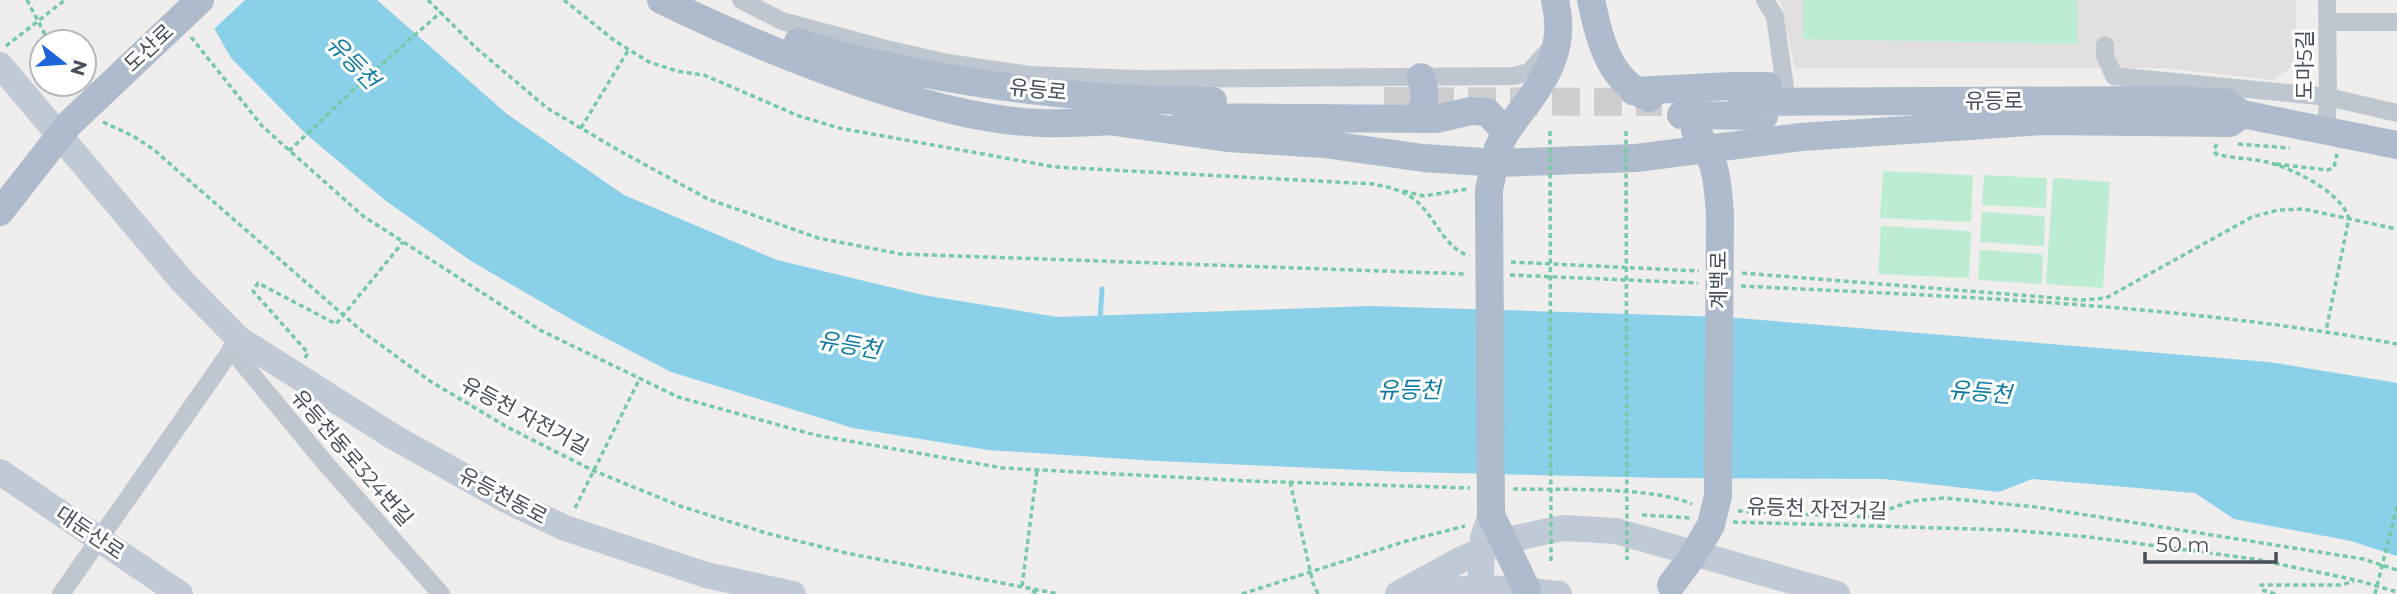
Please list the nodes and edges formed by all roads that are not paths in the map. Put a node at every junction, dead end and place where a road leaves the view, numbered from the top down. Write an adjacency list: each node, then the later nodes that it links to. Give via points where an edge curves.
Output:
1 (200, 0): 27 (main road, 도산로, bridge)
2 (661, 0): 25 (main road, 유등로, via 782,55 918,102 1040,123)
3 (707, 0): 8 (main road, 유등로)
4 (1555, 0): 11 (main road)
5 (1591, 0): 17 (main road, via 1601,43 1614,69)
6 (1765, 0): 16 (street, via 1775,17)
7 (2327, 0): 9 (street, 도마5길)
8 (738, 5): 14 (street, via 886,49 1030,75); 20 (main road, 유등로, via 754,26 811,47 963,81 1139,101)
9 (2327, 22): 10 (street); 18 (street, 도마5길)
10 (2397, 22)
11 (1560, 32): 14 (street, via 1529,72); 28 (main road, via 1548,71)
12 (2105, 45): 18 (street, via 2114,76)
13 (0, 65): 27 (main road, 유등천동로)
14 (1421, 77): 24 (main road, via 1425,106)
15 (1716, 87): 16 (main road); 17 (main road); 23 (main road)
16 (1785, 87): 19 (main road, via 2108,89)
17 (1633, 91): 23 (main road)
18 (2328, 97): 21 (street); 29 (street, 도마5길)
19 (2165, 100): 22 (main road, 유등로, via 2224,102); 23 (main road, 유등로)
20 (1384, 101)
21 (2397, 113)
22 (2242, 114): 26 (main road, 유등로, via 2230,123); 29 (main road, 유등로)
23 (1709, 116): 26 (main road, via 1943,116); 37 (main road, 계백로, bridge, via 1706,144 1718,189 1718,496 1711,525)
24 (1415, 119): 25 (main road); 28 (main road, via 1487,112)
25 (1108, 121): 26 (main road, via 1227,138 1499,163 1636,158 1801,136)
26 (2043, 121)
27 (73, 126): 31 (main road, 도산로); 32 (main road, 유등천동로, via 183,282)
28 (1506, 132): 34 (main road, bridge, via 1489,190)
29 (2332, 141): 30 (main road, 유등로)
30 (2397, 145)
31 (0, 212)
32 (235, 344): 35 (street); 41 (street, 유등천동로324번길, via 326,464); 42 (main road, 유등천동로, via 508,501 565,528 706,575)
33 (0, 472): 35 (main road, 대둔산로)
34 (1481, 520): 36 (main road, bridge); 38 (main road, bridge)
35 (100, 540): 39 (street); 40 (main road, 대둔산로)
36 (1480, 589): 38 (main road); 44 (main road)
37 (1665, 589)
38 (1529, 592): 45 (main road)
39 (61, 594)
40 (180, 594)
41 (441, 594)
42 (793, 594)
43 (1398, 594): 46 (main road, via 1502,541 1563,528 1616,531)
44 (1428, 594)
45 (1559, 594)
46 (1836, 594)

